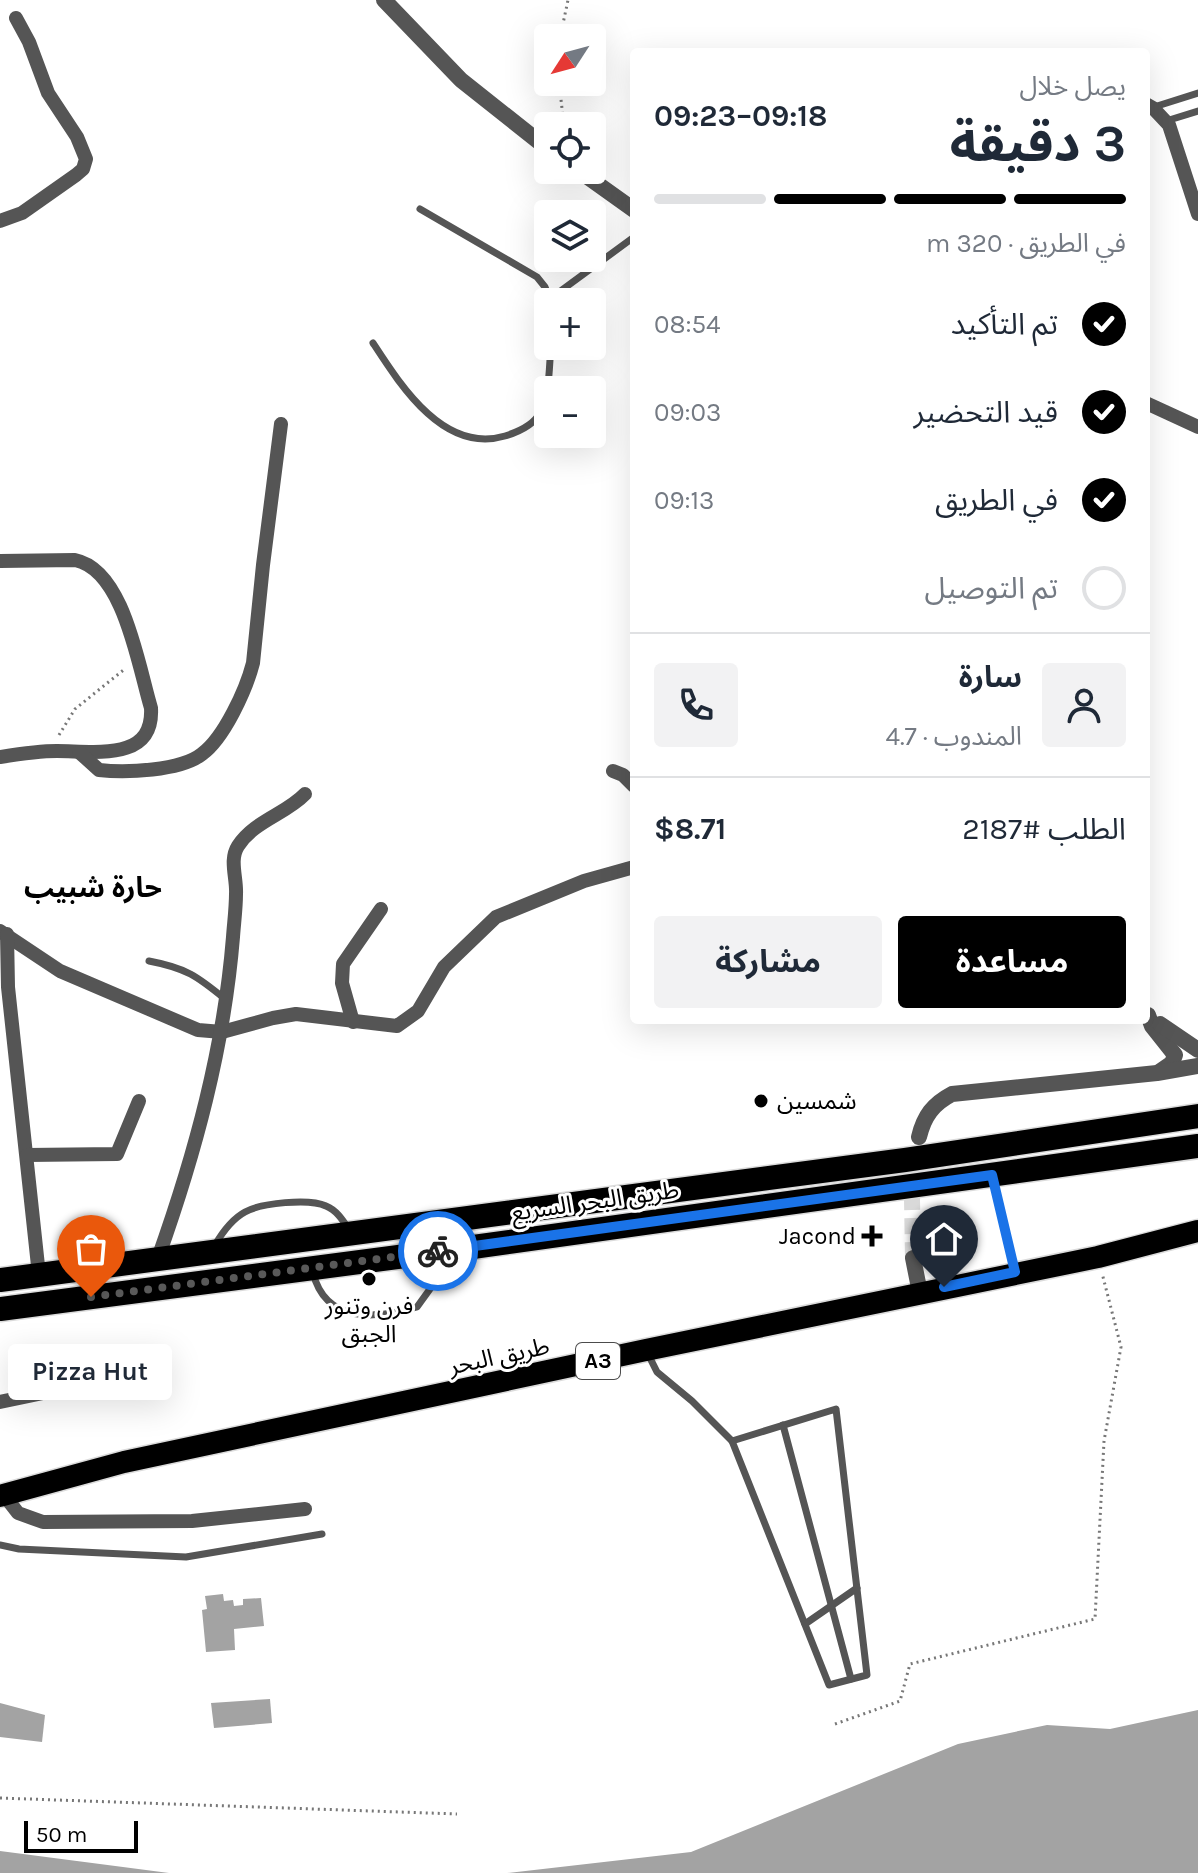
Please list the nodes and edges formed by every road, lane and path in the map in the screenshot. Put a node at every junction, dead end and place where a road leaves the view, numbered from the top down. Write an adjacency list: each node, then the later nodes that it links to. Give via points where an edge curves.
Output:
1 (384, 0): 9 (street, via 461,80)
2 (568, 0): 4 (path)
3 (16, 18): 14 (street, via 48,93 86,159 76,175 22,213)
4 (563, 24)
5 (1198, 93): 6 (lane)
6 (1150, 106): 8 (street)
7 (1198, 111): 8 (lane)
8 (1166, 121): 13 (street)
9 (534, 138)
10 (598, 184): 11 (street)
11 (630, 207)
12 (420, 209): 16 (lane, via 537,277)
13 (1198, 214)
14 (0, 221)
15 (630, 240): 17 (lane)
16 (544, 288)
17 (567, 288)
18 (373, 343): 19 (lane, via 401,385 433,418 468,437 496,439 518,432 539,415)
19 (550, 360)
20 (1150, 405): 22 (street)
21 (281, 424): 26 (street, via 253,663 217,738 194,760 149,769 99,770)
22 (1198, 427)
23 (0, 561): 24 (street, via 86,562 113,590)
24 (137, 661): 25 (path, via 75,709); 26 (street, via 151,708 150,729 125,749)
25 (55, 751): 26 (street); 27 (street)
26 (79, 752)
27 (0, 757)
28 (613, 771): 29 (street)
29 (630, 782)
30 (305, 794): 35 (street, via 247,835 234,855)
31 (630, 868): 37 (street, via 496,917 444,967 418,1011 397,1026)
32 (381, 909): 37 (street, via 340,973)
33 (3, 933): 39 (street, via 83,982 187,1027); 47 (street)
34 (149, 961): 35 (lane, via 178,966)
35 (227, 1001): 39 (street)
36 (1150, 1017): 40 (street)
37 (353, 1022): 39 (street, via 296,1014)
38 (1150, 1022): 42 (street, via 1175,1055)
39 (222, 1032): 54 (street, via 197,1140)
40 (1198, 1050)
41 (1198, 1066): 42 (street)
42 (1157, 1073): 45 (street, via 952,1094 925,1117)
43 (139, 1101): 47 (street, via 117,1154)
44 (1198, 1116): 50 (highway, طريق البحر السريع)
45 (919, 1137)
46 (1198, 1146): 48 (highway, طريق البحر السريع)
47 (27, 1155): 58 (street)
48 (992, 1175): 51 (highway, طريق البحر السريع); 57 (lane)
49 (1198, 1231): 53 (highway, طريق البحر / A3)
50 (351, 1233): 52 (highway, طريق البحر السريع); 52 (lane, via 327,1206 273,1205 246,1211)
51 (444, 1251): 56 (highway, طريق البحر السريع); 56 (lane, via 417,1307 358,1317 317,1288)
52 (212, 1252): 54 (highway, طريق البحر السريع)
53 (1098, 1257): 57 (highway, طريق البحر / A3); 75 (path, via 1121,1347 1104,1441 1095,1619 910,1664 900,1701)
54 (158, 1258): 58 (highway, طريق البحر السريع)
55 (913, 1258): 60 (street)
56 (312, 1267): 61 (highway, طريق البحر السريع)
57 (1015, 1272): 60 (highway, طريق البحر / A3)
58 (39, 1275): 59 (highway, طريق البحر السريع)
59 (0, 1280)
60 (920, 1293): 62 (highway, طريق البحر / A3)
61 (0, 1309)
62 (646, 1350): 66 (lane, via 657,1372); 67 (highway, طريق البحر / A3, via 124,1462)
63 (112, 1382): 64 (street)
64 (0, 1402)
65 (783, 1425): 66 (lane); 71 (lane, via 836,1409); 72 (lane)
66 (732, 1441): 73 (lane)
67 (2, 1495): 68 (street, via 18,1513 43,1522 218,1520)
68 (305, 1509)
69 (322, 1534): 70 (lane, via 186,1557)
70 (0, 1545)
71 (857, 1588): 72 (lane); 74 (lane, via 867,1675)
72 (833, 1605): 73 (lane); 74 (lane)
73 (805, 1624): 74 (lane, via 829,1685)
74 (851, 1679)
75 (835, 1724)
76 (0, 1798): 77 (path)
77 (457, 1814)

